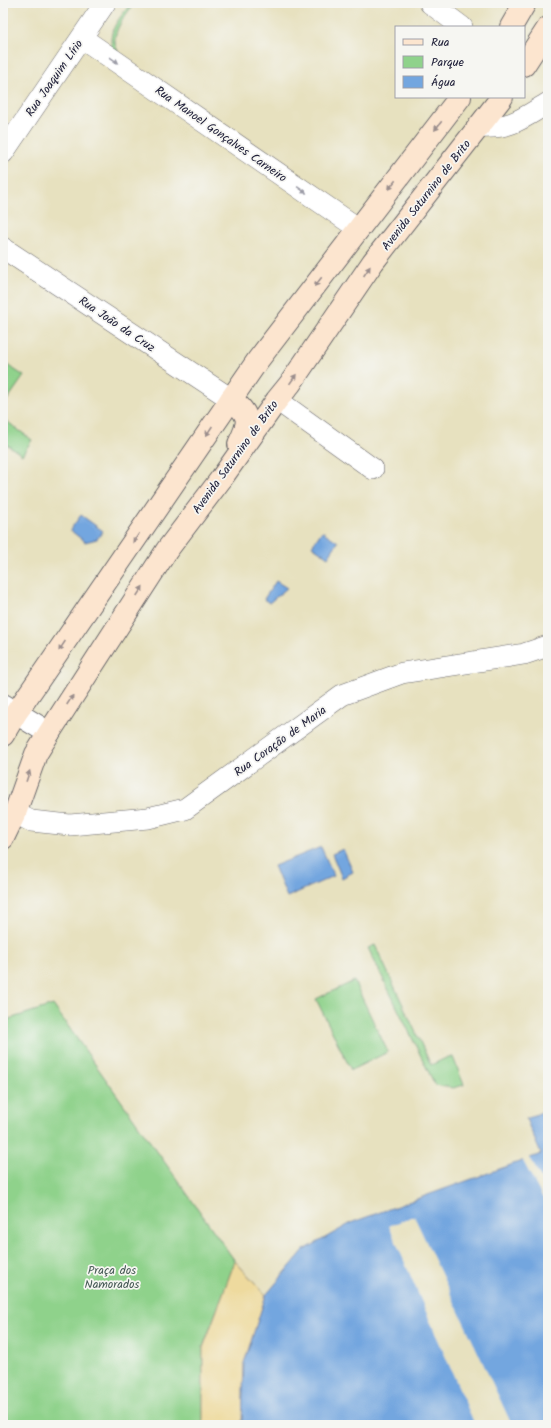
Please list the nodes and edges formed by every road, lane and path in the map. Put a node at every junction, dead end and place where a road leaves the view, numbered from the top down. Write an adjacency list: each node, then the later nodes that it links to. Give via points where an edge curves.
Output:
1 (105, 3): 7 (street, Rua Joaquim Lírio)
2 (430, 3): 4 (street)
3 (525, 3): 5 (main road)
4 (461, 26)
5 (512, 26)
6 (548, 28): 8 (main road)
7 (82, 38): 13 (street, Rua Joaquim Lírio); 14 (street, Rua Manoel Gonçalves Carneiro, one-way to 14)
8 (525, 63)
9 (459, 98): 14 (main road, one-way to 14)
10 (501, 98): 12 (main road, Avenida Saturnino de Brito)
11 (548, 103): 12 (street, via 509,126)
12 (480, 127): 17 (main road, Avenida Saturnino de Brito, one-way to 12, via 373,262)
13 (3, 153)
14 (359, 229): 16 (main road, one-way to 16)
15 (3, 248): 16 (street, Rua João da Cruz)
16 (231, 399): 19 (main road, via 244,410 248,419 246,429); 21 (main road, one-way to 21)
17 (277, 400): 18 (street); 19 (main road, Avenida Saturnino de Brito)
18 (373, 469)
19 (221, 479): 22 (main road, Avenida Saturnino de Brito, one-way to 19, via 167,550)
20 (548, 646): 24 (street, Rua Coração de Maria, via 524,654 402,673 342,695 185,809 148,818 70,824 31,821)
21 (10, 709): 22 (street); 23 (main road)
22 (49, 733): 24 (main road, Avenida Saturnino de Brito, one-way to 22, via 36,754)
23 (3, 735)
24 (9, 813): 25 (main road, Avenida Saturnino de Brito)
25 (3, 838)

